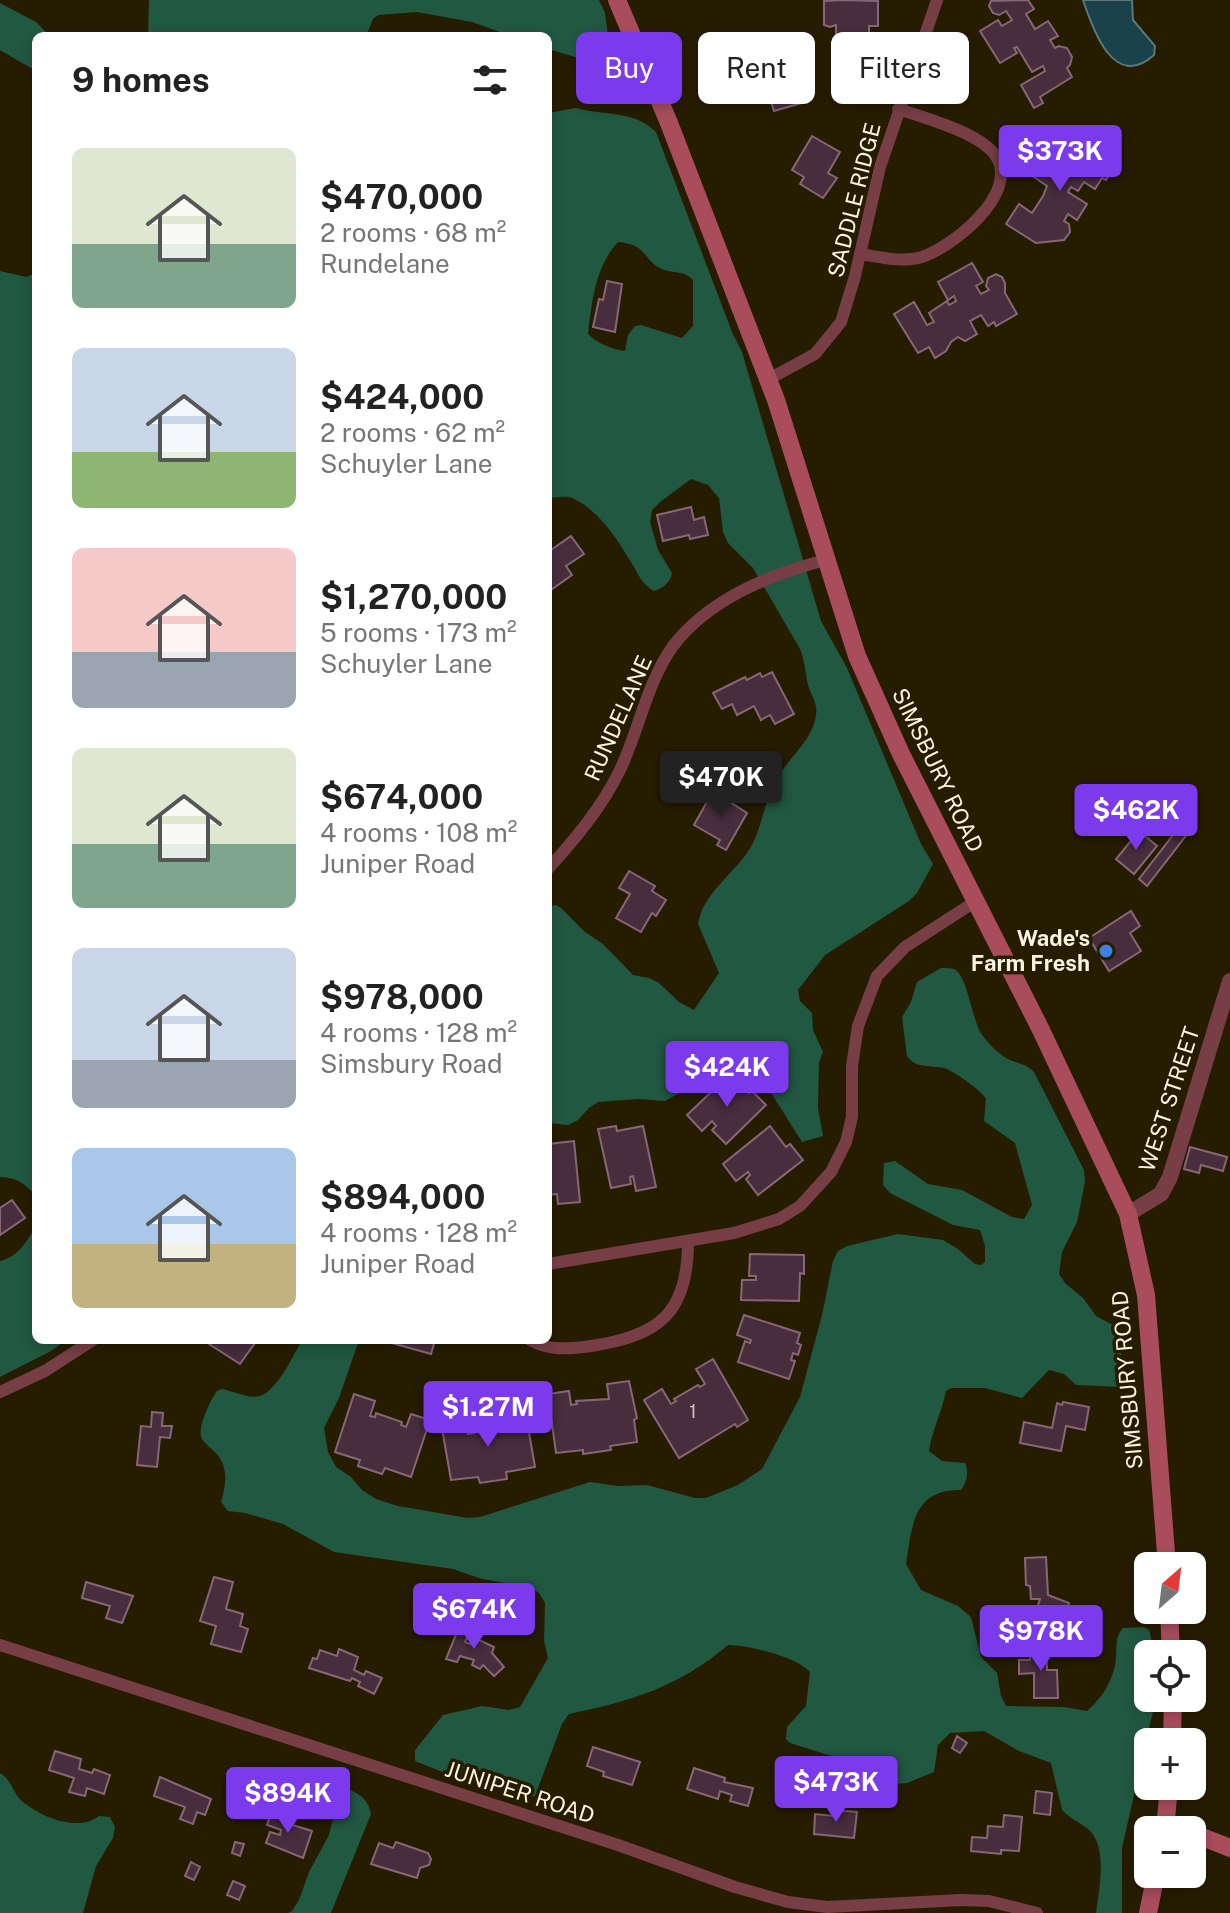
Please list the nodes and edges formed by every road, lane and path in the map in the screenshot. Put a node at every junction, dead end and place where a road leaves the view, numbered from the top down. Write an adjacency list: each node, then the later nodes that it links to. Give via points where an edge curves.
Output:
1 (617, 0): 5 (main road, SIMSBURY ROAD)
2 (937, 0): 3 (street, SADDLE RIDGE)
3 (898, 109): 4 (street, SADDLE RIDGE); 4 (street, via 943,124 989,149 1000,164 998,185 980,216 931,253 904,260)
4 (860, 254): 5 (street, SADDLE RIDGE, via 846,312 826,343)
5 (769, 379): 6 (main road, SIMSBURY ROAD)
6 (825, 560): 7 (street, RUNDELANE, via 755,584 724,600 687,631 659,671 598,809); 8 (main road, SIMSBURY ROAD, via 863,670)
7 (552, 864)
8 (976, 901): 10 (main road, SIMSBURY ROAD); 11 (street, via 905,947 877,976 858,1026 850,1129 840,1157 823,1181 779,1219)
9 (1230, 981): 10 (street, WEST STREET, via 1170,1177 1161,1194)
10 (1128, 1214): 16 (main road, SIMSBURY ROAD, via 1146,1295)
11 (688, 1242): 12 (street); 14 (street, via 682,1290 672,1310 651,1328 585,1347)
12 (552, 1263)
13 (87, 1344): 15 (street)
14 (539, 1344)
15 (0, 1392)
16 (1166, 1552)
17 (0, 1645): 21 (street, JUNIPER ROAD, via 788,1902 827,1907 989,1901)
18 (1206, 1839): 19 (main road)
19 (1230, 1848)
20 (1153, 1888): 22 (main road)
21 (1037, 1913)
22 (1148, 1913)

